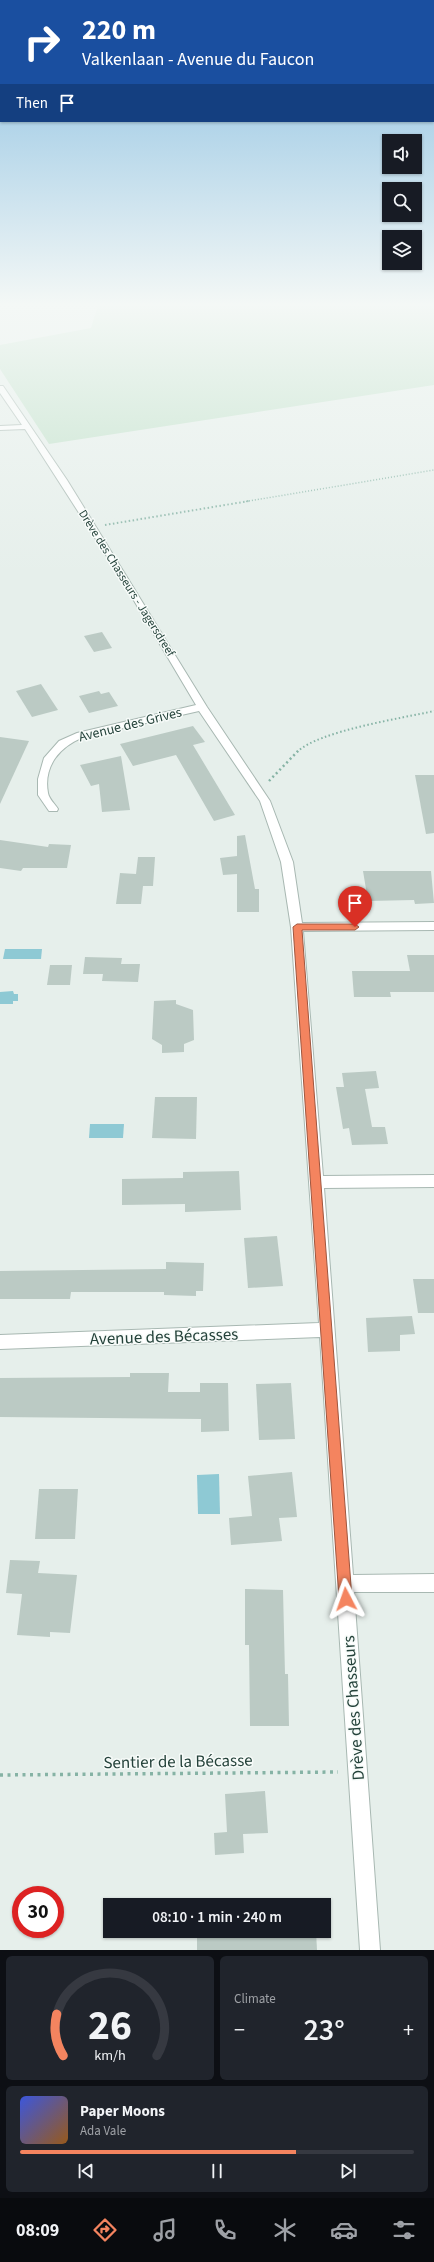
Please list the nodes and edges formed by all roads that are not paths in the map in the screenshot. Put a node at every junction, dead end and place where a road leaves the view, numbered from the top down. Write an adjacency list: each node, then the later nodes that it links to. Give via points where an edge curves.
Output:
1 (4, 393): 2 (street, Drève des Chasseurs - Jagersdreef)
2 (28, 427): 3 (street); 4 (street, Drève des Chasseurs - Jagersdreef, via 93,527)
3 (0, 428)
4 (202, 707): 5 (street, Drève des Chasseurs - Jagersdreef); 6 (street, Avenue des Grives, via 81,735 63,743 52,753 45,771 43,794)
5 (255, 786): 8 (street, Drève des Chasseurs, via 273,818 287,862)
6 (53, 809)
7 (434, 926): 8 (street)
8 (297, 927): 10 (street, Drève des Chasseurs)
9 (434, 1181): 10 (street)
10 (317, 1182): 11 (street, Drève des Chasseurs)
11 (327, 1330): 12 (street, Avenue des Bécasses); 14 (street, Drève des Chasseurs)
12 (0, 1342)
13 (434, 1583): 14 (street)
14 (345, 1584): 15 (street, Drève des Chasseurs)
15 (370, 1950)

